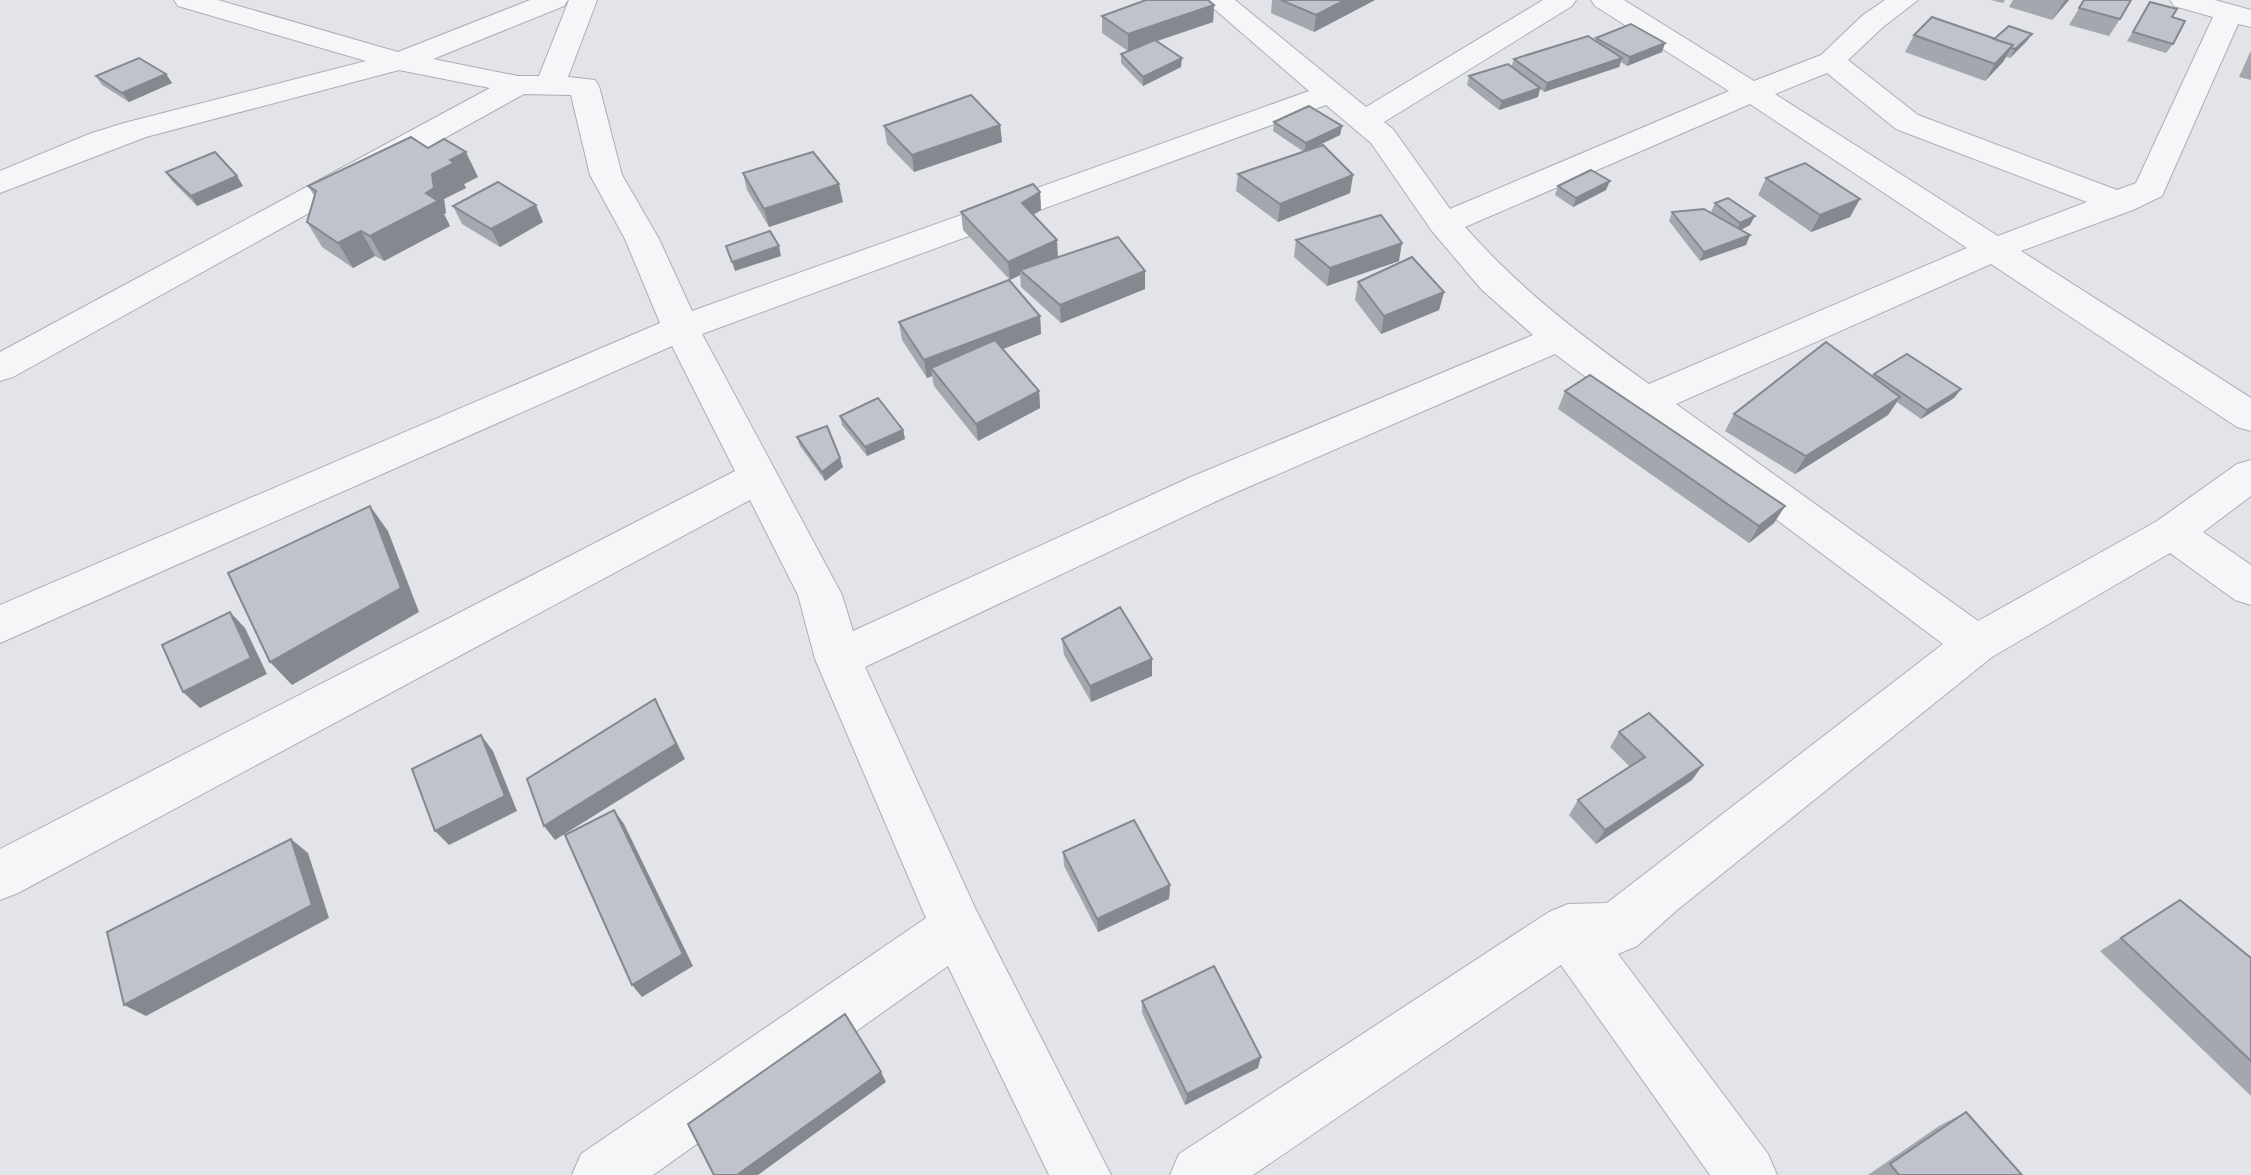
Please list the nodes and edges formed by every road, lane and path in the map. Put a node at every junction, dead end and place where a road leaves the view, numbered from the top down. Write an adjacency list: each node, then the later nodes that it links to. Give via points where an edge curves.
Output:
1 (188, 0): 10 (street)
2 (554, 0): 10 (street)
3 (583, 0): 12 (street)
4 (1562, 0): 15 (street)
5 (1605, 0): 13 (street)
6 (1904, 0): 11 (street)
7 (2184, 0): 9 (street)
8 (1241, 8): 14 (street)
9 (2240, 16): 17 (street, via 2150,189)
10 (399, 61): 12 (street); 16 (street, via 135,130)
11 (1831, 61): 13 (street); 17 (street, via 1907,122)
12 (534, 86): 20 (street, via 584,86 606,175 642,239); 22 (street)
13 (1752, 92): 18 (street); 19 (street)
14 (1332, 93): 15 (street); 20 (street)
15 (1365, 121): 18 (street, via 1382,136)
16 (0, 183)
17 (2121, 203): 19 (street)
18 (1444, 224): 21 (street, via 1495,282)
19 (1993, 250): 23 (street); 24 (street)
20 (681, 328): 26 (street); 29 (street)
21 (1559, 338): 23 (street); 31 (street, via 1206,488)
22 (0, 368)
23 (1644, 402): 30 (street)
24 (2251, 417)
25 (2251, 475): 27 (street)
26 (758, 477): 31 (street, via 820,595); 32 (street)
27 (2172, 532): 28 (street); 30 (street)
28 (2251, 588)
29 (0, 625)
30 (1976, 644): 34 (street, via 1618,928)
31 (838, 659): 33 (street)
32 (0, 876)
33 (957, 928): 35 (street); 36 (street)
34 (1568, 930): 37 (street); 38 (street)
35 (602, 1175)
36 (1081, 1175)
37 (1200, 1175)
38 (1747, 1175)

